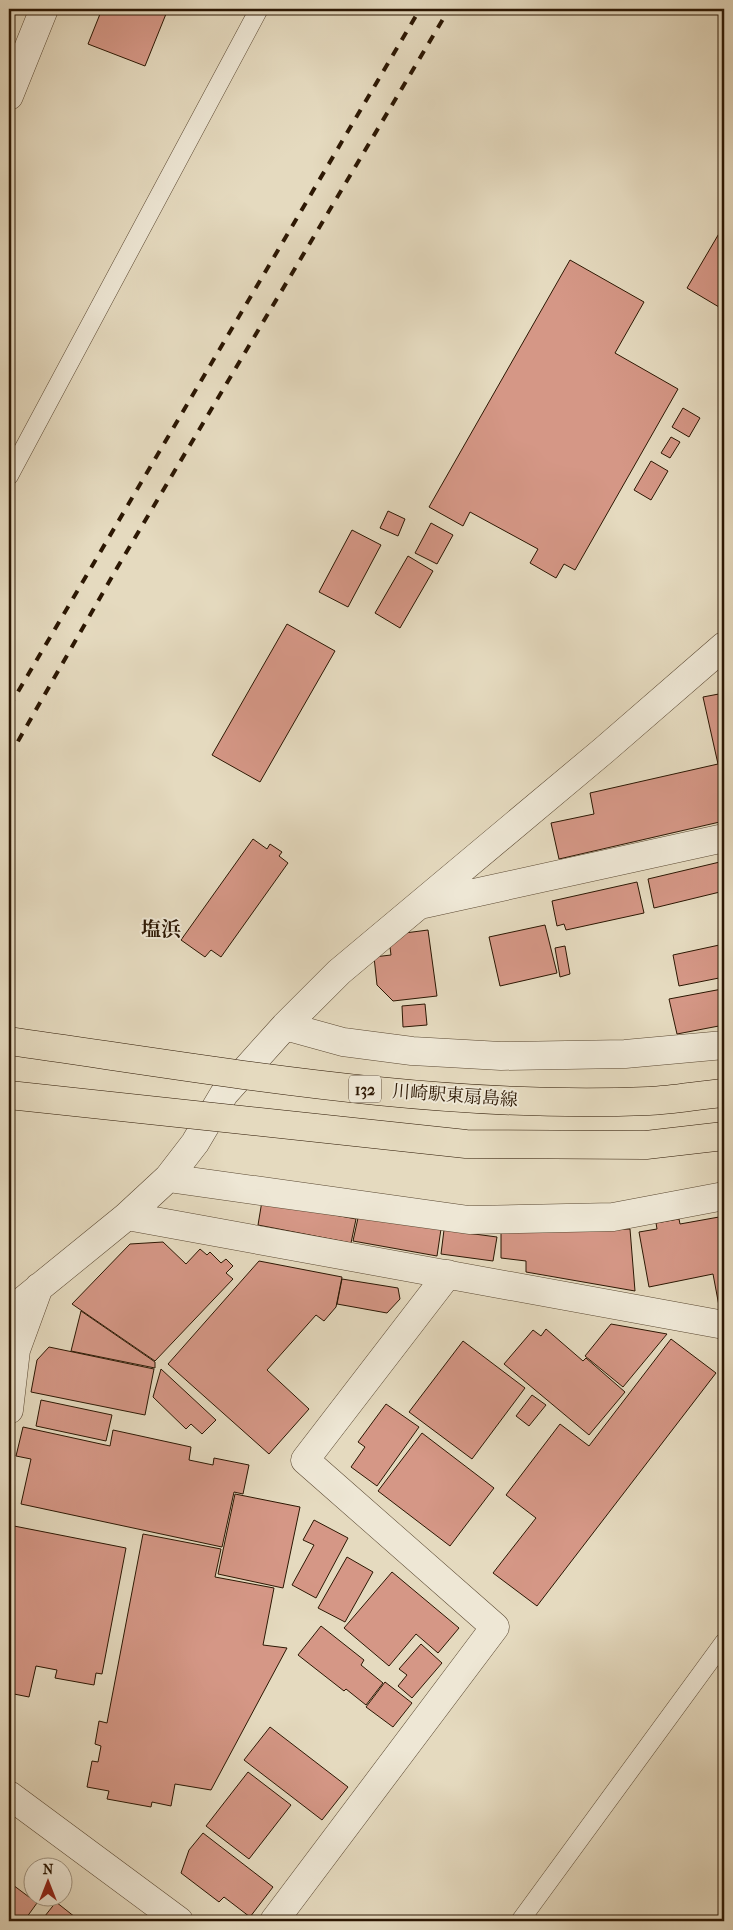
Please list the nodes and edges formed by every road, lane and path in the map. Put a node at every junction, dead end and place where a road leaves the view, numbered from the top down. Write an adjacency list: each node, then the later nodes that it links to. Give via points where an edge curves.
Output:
1 (44, 9): 3 (street)
2 (259, 9): 4 (lane)
3 (9, 96)
4 (9, 476)
5 (724, 646): 7 (street)
6 (724, 838): 7 (street)
7 (421, 904): 8 (street, via 339,972)
8 (285, 1026): 10 (street, via 344,1042 412,1051 501,1056 625,1054); 14 (street, via 224,1094 195,1143)
9 (9, 1041): 11 (highway, 川崎駅東扇島線 / 132, bridge, via 311,1084 477,1100 650,1101)
10 (724, 1044)
11 (724, 1093)
12 (9, 1095): 13 (highway, bridge, via 466,1144 646,1145)
13 (724, 1136)
14 (168, 1178): 15 (street, via 469,1220 613,1217); 16 (street)
15 (724, 1196)
16 (127, 1216): 17 (street); 18 (street)
17 (448, 1274): 20 (street); 25 (street, via 305,1460 495,1627)
18 (39, 1287): 19 (street); 21 (street, via 16,1350)
19 (9, 1312)
20 (724, 1325)
21 (9, 1410)
22 (724, 1642): 26 (lane)
23 (9, 1795): 24 (street)
24 (179, 1921)
25 (274, 1921)
26 (520, 1921)

